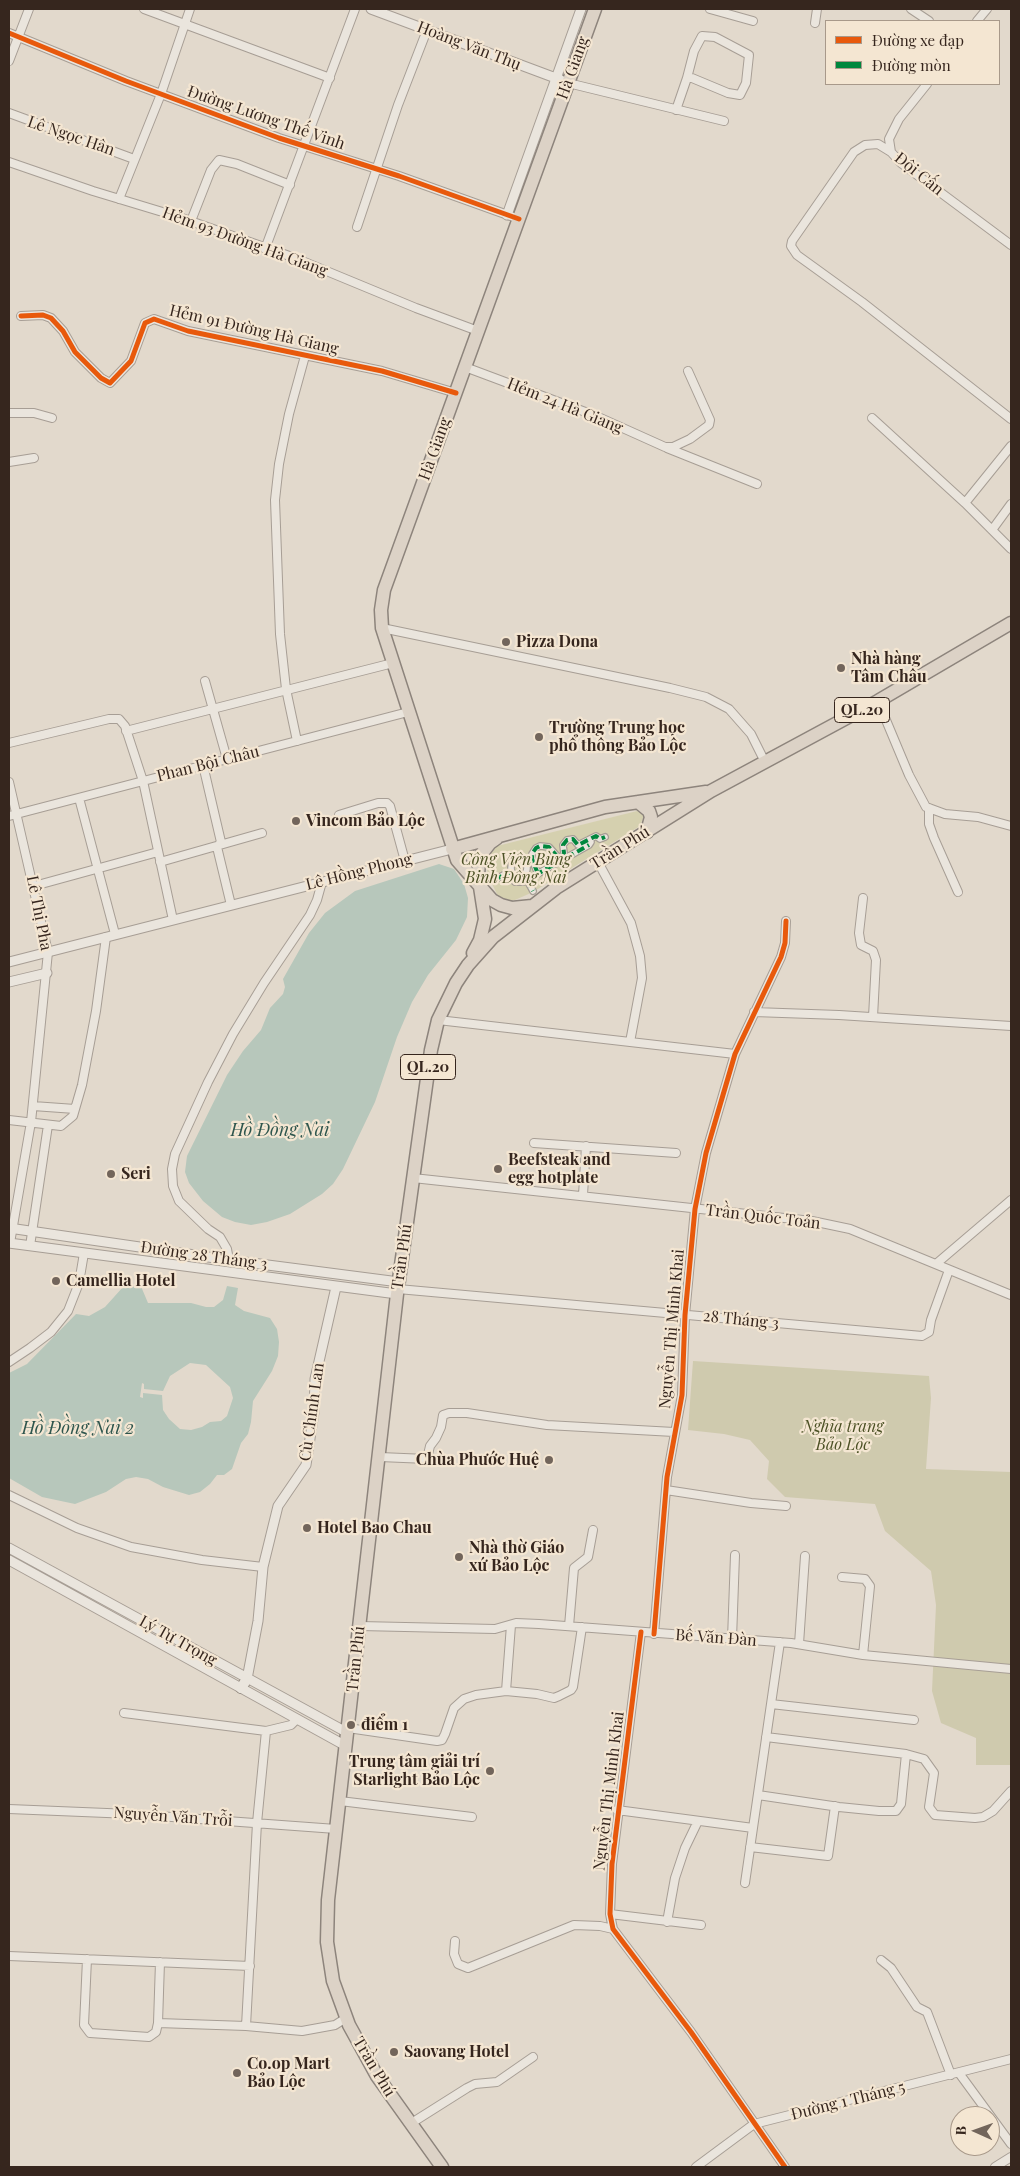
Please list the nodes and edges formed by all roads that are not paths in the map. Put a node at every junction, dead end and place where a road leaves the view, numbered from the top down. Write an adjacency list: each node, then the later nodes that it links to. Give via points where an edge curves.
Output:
1 (28, 9): 19 (street)
2 (144, 9): 16 (street)
3 (190, 9): 16 (street)
4 (355, 9): 21 (street)
5 (371, 9): 17 (street, Hoàng Văn Thụ)
6 (581, 9): 23 (street, Hà Giang)
7 (594, 9): 23 (highway, Hà Giang)
8 (710, 9): 12 (street)
9 (817, 9): 15 (street)
10 (911, 9): 13 (street)
11 (987, 9): 14 (street)
12 (754, 20)
13 (928, 20)
14 (978, 20)
15 (815, 23)
16 (185, 24): 21 (street); 25 (street)
17 (427, 30): 23 (street, Hoàng Văn Thụ); 33 (street)
18 (9, 34): 19 (street, Đường Lương Thế Vinh)
19 (19, 38): 20 (street); 25 (street, Đường Lương Thế Vinh)
20 (9, 61)
21 (330, 78): 29 (street)
22 (687, 78): 22 (street, via 740,95 746,83 749,55 715,37 702,36); 26 (street)
23 (562, 81): 26 (street); 36 (highway, Hà Giang)
24 (927, 85): 30 (street, Đội Cấn, via 899,120 889,139)
25 (161, 94): 29 (street, Đường Lương Thế Vinh); 31 (street)
26 (676, 110): 28 (street)
27 (9, 113): 31 (street, Lê Ngọc Hân)
28 (724, 122)
29 (305, 146): 33 (street, Đường Lương Thế Vinh); 34 (street)
30 (891, 152): 39 (street, Đội Cấn, via 901,163); 50 (street, via 878,144 865,145 854,152 791,246)
31 (134, 159): 35 (street)
32 (9, 162): 35 (street, Hẻm 93 Đường Hà Giang)
33 (377, 170): 36 (street, Đường Lương Thế Vinh); 38 (street)
34 (290, 185): 37 (street, via 219,160 207,179); 40 (street)
35 (119, 199): 37 (street, Hẻm 93 Đường Hà Giang)
36 (513, 217): 42 (highway, Hà Giang)
37 (191, 222): 40 (street, Hẻm 93 Đường Hà Giang)
38 (357, 227)
39 (1011, 244)
40 (265, 249): 42 (street, Hẻm 93 Đường Hà Giang, via 296,258)
41 (21, 316): 43 (street, Hẻm 91 Đường Hà Giang, via 51,318 64,331 75,352 110,383 131,361 145,323 150,319 188,331)
42 (478, 331): 44 (highway, Hà Giang)
43 (305, 356): 46 (street, Hẻm 91 Đường Hà Giang, via 382,371); 64 (street, via 279,464 275,500 280,634)
44 (465, 367): 46 (highway, Hà Giang); 52 (street, Hẻm 24 Hà Giang, via 596,416)
45 (688, 371): 52 (street, via 710,420 709,426 690,439)
46 (456, 393): 61 (highway, Hà Giang, via 384,590)
47 (9, 413): 48 (street, via 34,413)
48 (52, 418)
49 (872, 418): 56 (street)
50 (1011, 419)
51 (1011, 446): 56 (street)
52 (665, 447): 55 (street, Hẻm 24 Hà Giang)
53 (34, 458): 54 (street)
54 (9, 462)
55 (757, 484)
56 (965, 503): 58 (street)
57 (1011, 504): 58 (street)
58 (992, 530): 59 (street)
59 (1011, 549)
60 (1011, 623): 65 (highway, Trần Phú / QL.20)
61 (382, 628): 62 (highway, Hà Giang); 72 (street, via 706,697 729,709 751,734)
62 (393, 663): 64 (street); 67 (highway, Hà Giang)
63 (205, 680): 66 (street)
64 (286, 689): 66 (street); 69 (street)
65 (878, 701): 72 (highway, Trần Phú / QL.20); 79 (street, via 909,775)
66 (214, 708): 68 (street); 71 (street)
67 (408, 712): 69 (street, Phan Bội Châu); 89 (highway, Hà Giang)
68 (126, 731): 70 (street, via 119,719 108,720); 74 (street)
69 (297, 741): 71 (street, Phan Bội Châu)
70 (9, 742)
71 (227, 759): 73 (street, Phan Bội Châu)
72 (766, 762): 76 (highway, Trần Phú / QL.20)
73 (203, 766): 74 (street, Phan Bội Châu); 88 (street, via 221,842)
74 (143, 781): 77 (street, Phan Bội Châu); 90 (street)
75 (9, 782): 80 (street, Lê Thị Pha)
76 (711, 792): 78 (highway, Lê Hồng Phong / QL.20); 83 (highway, Trần Phú / QL.20)
77 (80, 798): 80 (street, Phan Bội Châu); 94 (street)
78 (638, 802): 83 (highway, via 649,811 651,818); 85 (highway, Lê Hồng Phong / QL.20, via 605,807)
79 (929, 808): 82 (street); 102 (street, via 929,824)
80 (12, 815): 99 (street, Lê Thị Pha)
81 (340, 816): 91 (street, via 387,803)
82 (1011, 826)
83 (647, 832): 93 (highway, Trần Phú / QL.20)
84 (262, 833): 88 (street)
85 (500, 836): 89 (highway, Lê Hồng Phong / QL.20); 100 (highway, QL.20, via 483,852 479,863)
86 (605, 837): 87 (street)
87 (590, 839): 95 (street, via 589,845); 95 (street, via 578,845 573,839 567,840 563,845 562,858 549,847 540,846 532,854 529,864)
88 (217, 847): 92 (street); 104 (street)
89 (452, 849): 91 (street, Lê Hồng Phong); 100 (highway, Hà Giang)
90 (158, 852): 92 (street); 94 (street)
91 (406, 861): 98 (street, Lê Hồng Phong)
92 (160, 862): 106 (street)
93 (598, 862): 105 (highway, Trần Phú / QL.20); 118 (street, via 631,923 640,956 642,978)
94 (98, 870): 99 (street); 108 (street)
95 (538, 874): 97 (street)
96 (495, 880): 97 (street, via 507,874 515,882)
97 (527, 880): 101 (street)
98 (322, 882): 104 (street, Lê Hồng Phong); 140 (street, via 310,915 233,1034 175,1154 173,1186 178,1200 220,1237)
99 (34, 886): 109 (street, Lê Thị Pha)
100 (480, 887): 105 (highway, Hà Giang, via 501,905 512,908); 111 (highway, QL.20, via 484,925)
101 (533, 891)
102 (958, 892)
103 (863, 898): 115 (street, via 858,933 861,945 873,951 876,960)
104 (231, 905): 106 (street, Lê Hồng Phong)
105 (534, 906): 111 (highway, Trần Phú / QL.20, via 492,937)
106 (173, 920): 108 (street, Lê Hồng Phong)
107 (786, 921): 114 (street, Nguyễn Thị Minh Khai, via 781,957)
108 (110, 936): 109 (street, Lê Hồng Phong); 121 (street)
109 (48, 952): 110 (street, Lê Hồng Phong); 112 (street, Lê Thị Pha)
110 (9, 962)
111 (468, 964): 116 (highway, Trần Phú / QL.20)
112 (47, 972): 113 (street); 120 (street, Lê Thị Pha)
113 (9, 982)
114 (754, 1012): 115 (street); 119 (street, Nguyễn Thị Minh Khai)
115 (873, 1017): 117 (street)
116 (438, 1020): 118 (street); 128 (highway, Trần Phú / QL.20)
117 (1011, 1026)
118 (630, 1042): 119 (street)
119 (735, 1054): 132 (street, Nguyễn Thị Minh Khai, via 706,1153)
120 (33, 1106): 121 (street); 123 (street, Lê Thị Pha)
121 (75, 1109): 124 (street, via 61,1126)
122 (9, 1120): 123 (street)
123 (31, 1122): 124 (street); 133 (street, Lê Thị Pha)
124 (48, 1125): 134 (street)
125 (534, 1143): 126 (street)
126 (586, 1146): 127 (street); 129 (street)
127 (676, 1153)
128 (413, 1178): 129 (street, Trần Quốc Toản); 144 (highway, Trần Phú / QL.20)
129 (583, 1195): 132 (street, Trần Quốc Toản)
130 (1011, 1200): 131 (street)
131 (1007, 1208): 141 (street)
132 (695, 1209): 141 (street, Trần Quốc Toản, via 778,1216 850,1229); 146 (street, Nguyễn Thị Minh Khai)
133 (11, 1228): 134 (street, Đường 28 Tháng 3); 135 (street, Lê Thị Pha)
134 (32, 1230): 136 (street); 137 (street, Đường 28 Tháng 3)
135 (9, 1243): 136 (street, Đường 28 Tháng 3)
136 (30, 1246): 138 (street, Đường 28 Tháng 3)
137 (130, 1246): 139 (street); 140 (street, Đường 28 Tháng 3)
138 (84, 1253): 139 (street, Đường 28 Tháng 3); 147 (street, via 79,1283 68,1311 50,1332)
139 (128, 1260): 143 (street, Đường 28 Tháng 3)
140 (229, 1260): 144 (street, Đường 28 Tháng 3)
141 (936, 1264): 142 (street, Trần Quốc Toản)
142 (949, 1270): 145 (street, Trần Quốc Toản); 146 (street, 28 Tháng 3, via 929,1332 922,1336)
143 (336, 1287): 144 (street, Đường 28 Tháng 3); 158 (street, Cù Chính Lan, via 315,1379 306,1465 278,1506)
144 (398, 1288): 146 (street, 28 Tháng 3); 149 (highway, Trần Phú / QL.20)
145 (1011, 1294)
146 (685, 1314): 148 (street, Nguyễn Thị Minh Khai, via 682,1395)
147 (9, 1362)
148 (674, 1432): 149 (street, via 547,1426 449,1413 443,1415 427,1459); 150 (street, Nguyễn Thị Minh Khai)
149 (380, 1457): 161 (highway, Trần Phú / QL.20)
150 (666, 1490): 152 (street); 165 (street, Nguyễn Thị Minh Khai)
151 (9, 1495): 158 (street, via 77,1528 131,1547)
152 (786, 1506)
153 (593, 1530): 162 (street, via 588,1558 574,1568)
154 (9, 1548): 171 (street, Lý Tự Trọng)
155 (735, 1555): 166 (street)
156 (805, 1556): 168 (street)
157 (9, 1560): 171 (street, Lý Tự Trọng)
158 (263, 1567): 171 (street, Cù Chính Lan, via 258,1620)
159 (842, 1577): 169 (street, via 865,1579 870,1586)
160 (511, 1625): 161 (street, Bế Văn Đàn, via 494,1629); 162 (street, Bế Văn Đàn); 172 (street)
161 (360, 1626): 178 (highway, Trần Phú / QL.20)
162 (569, 1626): 163 (street, Bế Văn Đàn)
163 (582, 1628): 164 (street, Bế Văn Đàn); 172 (street, via 571,1690 554,1698)
164 (641, 1632): 165 (street, Bế Văn Đàn); 186 (street, Nguyễn Thị Minh Khai)
165 (654, 1634): 166 (street, Bế Văn Đàn)
166 (732, 1639): 167 (street, Bế Văn Đàn)
167 (780, 1642): 168 (street, Bế Văn Đàn); 173 (street)
168 (799, 1644): 169 (street, Bế Văn Đàn)
169 (862, 1655): 170 (street, Bế Văn Đàn)
170 (1011, 1669)
171 (244, 1683): 175 (street, Lý Tự Trọng); 178 (street, Lý Tự Trọng)
172 (506, 1691): 178 (street, via 464,1699 454,1708 442,1740)
173 (771, 1704): 176 (street); 179 (street)
174 (124, 1713): 177 (street)
175 (297, 1719): 177 (street, via 291,1725); 178 (street, Lý Tự Trọng)
176 (914, 1720)
177 (266, 1731): 189 (street)
178 (348, 1735): 183 (highway, Trần Phú / QL.20)
179 (766, 1737): 180 (street); 182 (street)
180 (906, 1754): 181 (street, via 924,1759 934,1773 930,1807 935,1815 983,1817); 184 (street, via 900,1804 896,1811)
181 (1011, 1791)
182 (758, 1795): 184 (street); 190 (street)
183 (340, 1801): 187 (street); 191 (highway, Trần Phú / QL.20)
184 (835, 1806): 192 (street, via 828,1856)
185 (9, 1809): 189 (street, Nguyễn Văn Trỗi)
186 (617, 1810): 188 (street); 194 (street, Nguyễn Thị Minh Khai)
187 (472, 1817)
188 (698, 1821): 190 (street); 195 (street, via 682,1856)
189 (257, 1823): 191 (street, Nguyễn Văn Trỗi); 203 (street)
190 (753, 1828): 192 (street)
191 (336, 1829): 204 (highway, Trần Phú / QL.20, via 327,1942 333,1981)
192 (750, 1847): 193 (street)
193 (745, 1883)
194 (610, 1914): 195 (street); 197 (street, Nguyễn Thị Minh Khai)
195 (667, 1922): 196 (street)
196 (701, 1925)
197 (613, 1929): 198 (street, via 574,1925 468,1968 458,1964 453,1948); 212 (street, Nguyễn Thị Minh Khai, via 691,2032)
198 (455, 1941)
199 (9, 1956): 200 (street)
200 (87, 1959): 202 (street); 205 (street, via 84,2025 90,2033 149,2037 156,2032)
201 (881, 1960): 210 (street, via 891,1968 917,2007 927,2012)
202 (160, 1962): 203 (street); 205 (street)
203 (250, 1966): 206 (street)
204 (346, 2018): 206 (street, via 316,2030); 211 (highway, Trần Phú / QL.20, via 377,2076)
205 (158, 2023): 206 (street)
206 (246, 2026)
207 (533, 2057): 211 (street, via 497,2082 474,2084)
208 (1011, 2060): 209 (street, Đường 1 Tháng 5)
209 (960, 2073): 210 (street, Đường 1 Tháng 5); 213 (street)
210 (950, 2075): 212 (street, Đường 1 Tháng 5)
211 (410, 2124): 215 (highway, Trần Phú / QL.20)
212 (754, 2124): 216 (street, Đường 1 Tháng 5); 217 (street, Nguyễn Thị Minh Khai)
213 (1011, 2144)
214 (1011, 2157): 218 (street)
215 (442, 2167)
216 (696, 2167)
217 (784, 2167)
218 (994, 2167)

